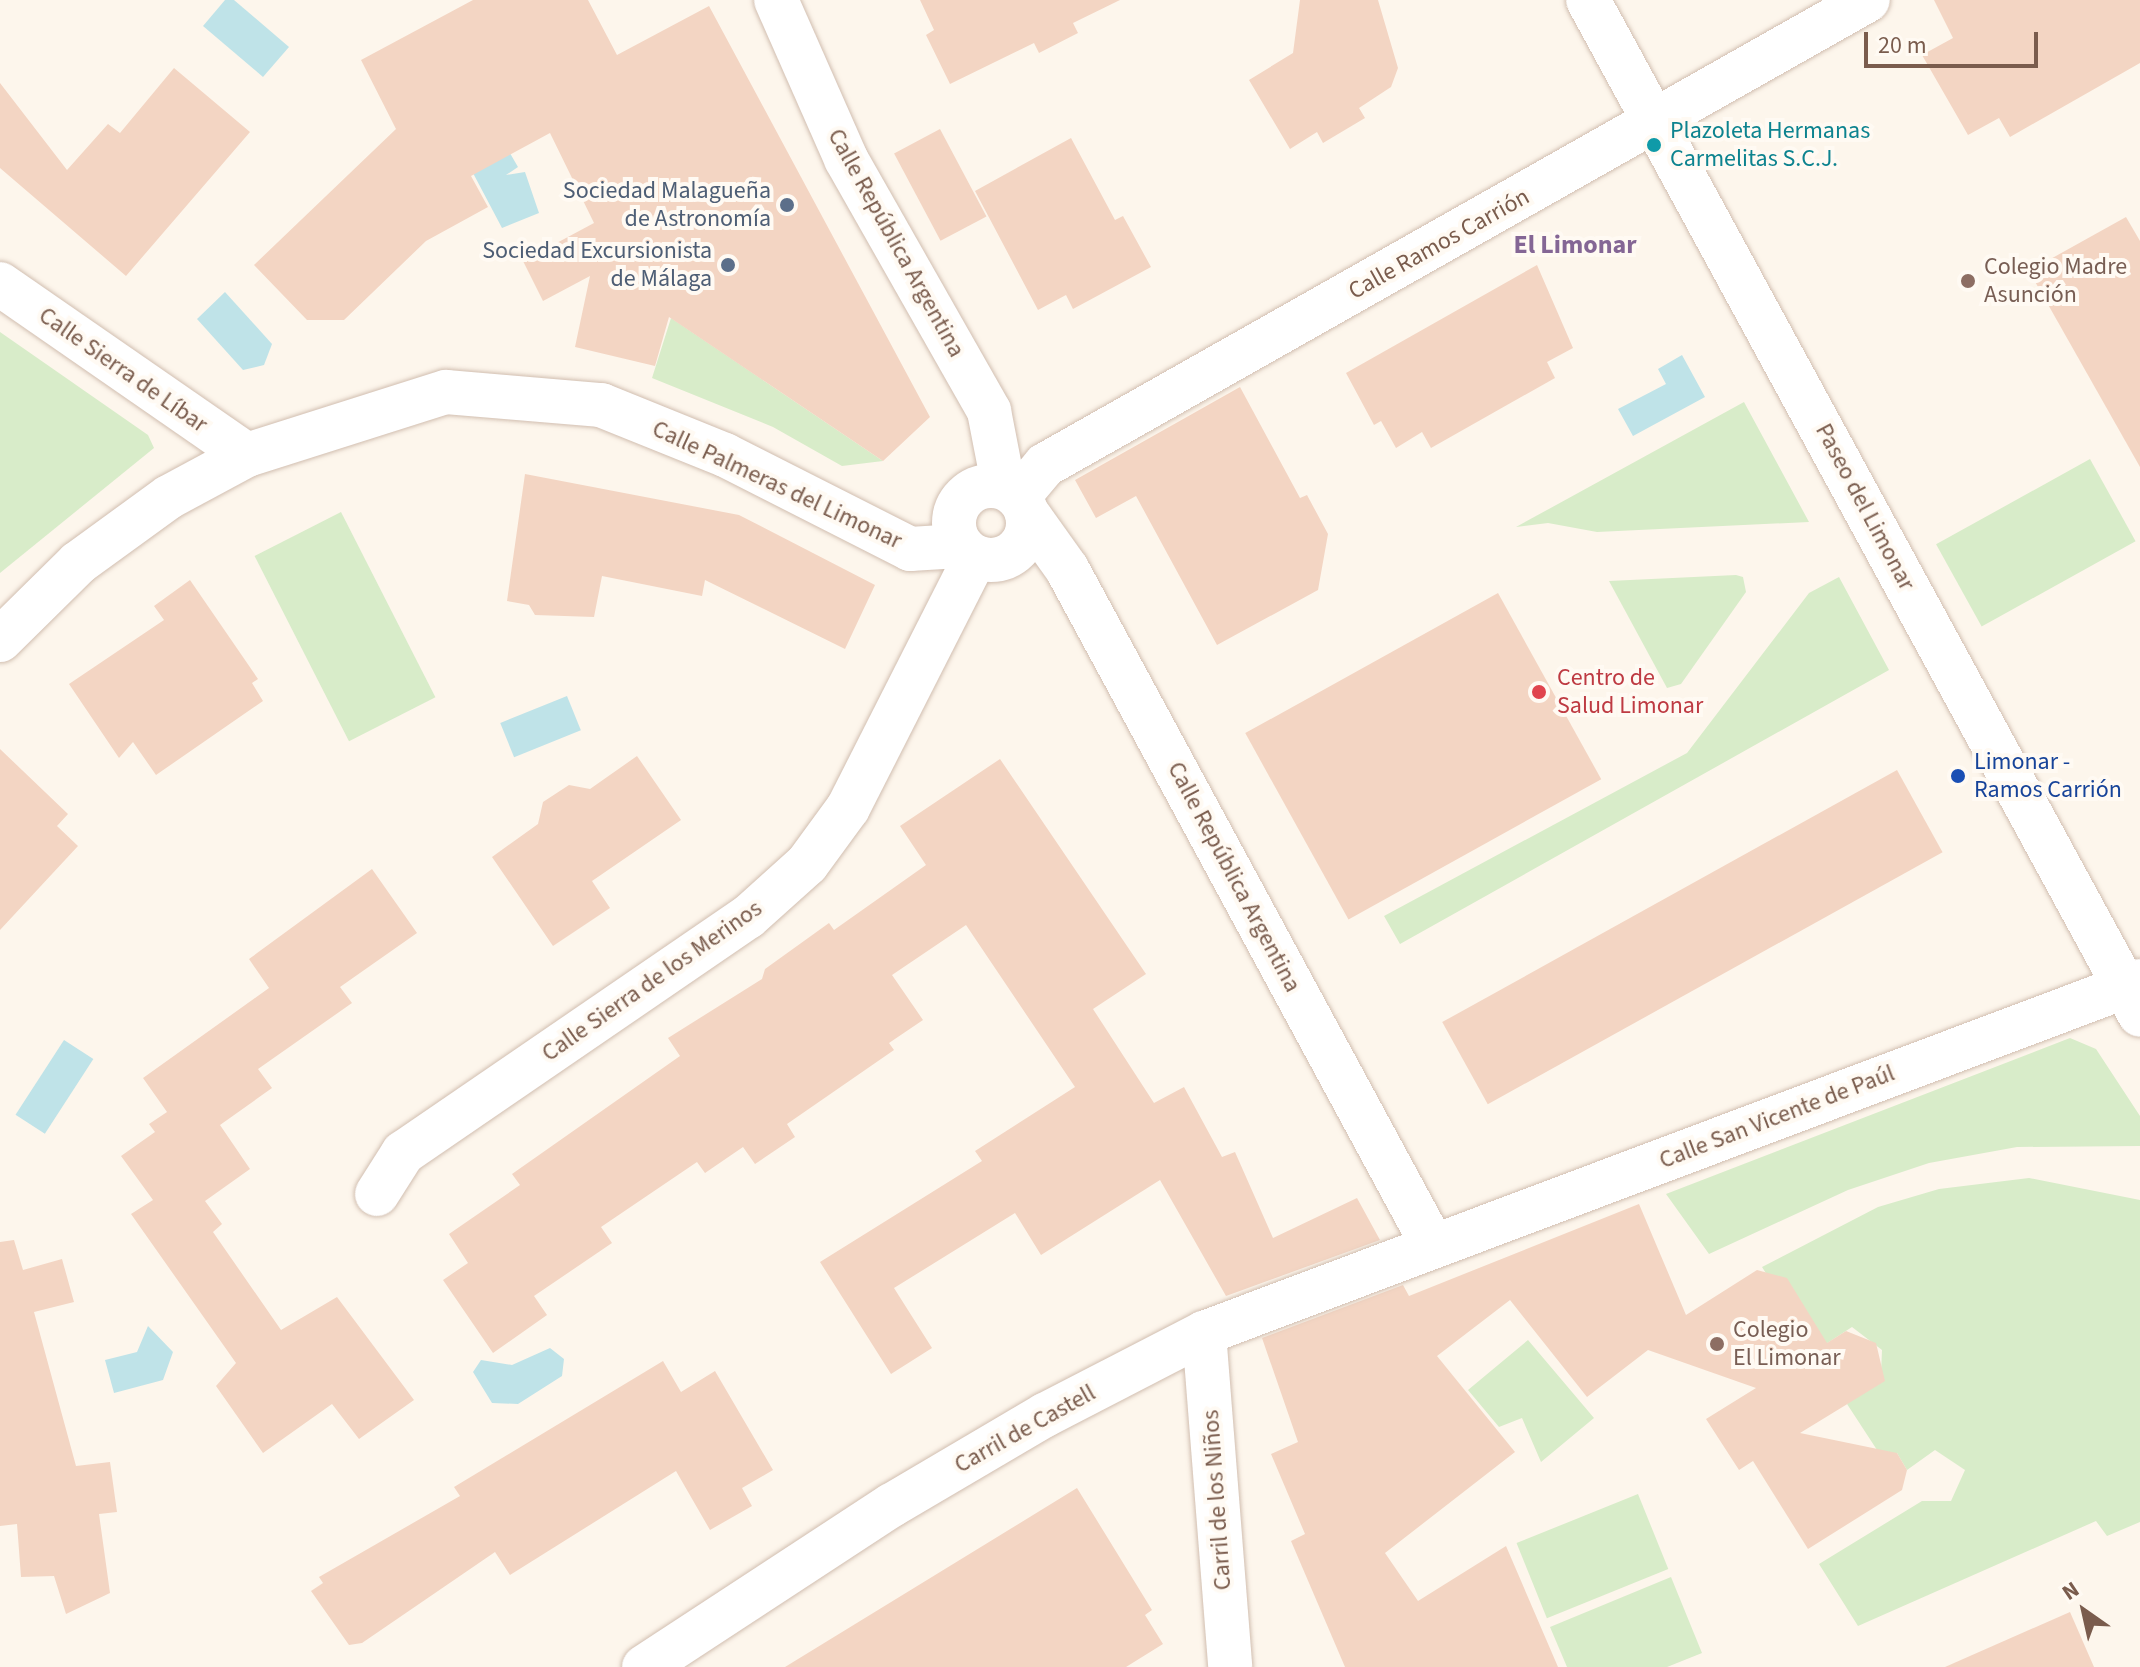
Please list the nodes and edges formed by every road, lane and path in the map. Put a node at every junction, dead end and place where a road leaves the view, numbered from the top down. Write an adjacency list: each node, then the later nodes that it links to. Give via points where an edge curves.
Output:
1 (776, 0): 7 (street, Calle República Argentina, via 846,159 989,411)
2 (1588, 0): 4 (street, Paseo del Limonar)
3 (1868, 0): 4 (street, Calle Ramos Carrión)
4 (1654, 123): 7 (street, Calle Ramos Carrión, via 1045,465); 10 (street, Paseo del Limonar)
5 (0, 284): 6 (street, Calle Sierra de Líbar)
6 (247, 455): 8 (street, Calle Palmeras del Limonar, via 446,392 601,405 725,455 910,549); 9 (street, Calle Palmeras del Limonar, via 169,497 78,563)
7 (1017, 499): 8 (street, via 1028,530 1015,552 992,561); 8 (street, via 973,490 961,501 953,515); 12 (street, Calle República Argentina, via 1067,569)
8 (967, 552): 11 (street, Calle Sierra de los Merinos, via 848,808 807,864 748,917 403,1153)
9 (0, 640)
10 (2134, 995): 12 (street, Calle San Vicente de Paúl)
11 (377, 1194)
12 (1433, 1246): 13 (street, Carril de Castell)
13 (1204, 1333): 14 (street, Carril de Castell, via 1045,1415 892,1505); 15 (street, Carril de los Niños)
14 (644, 1667)
15 (1230, 1667)

